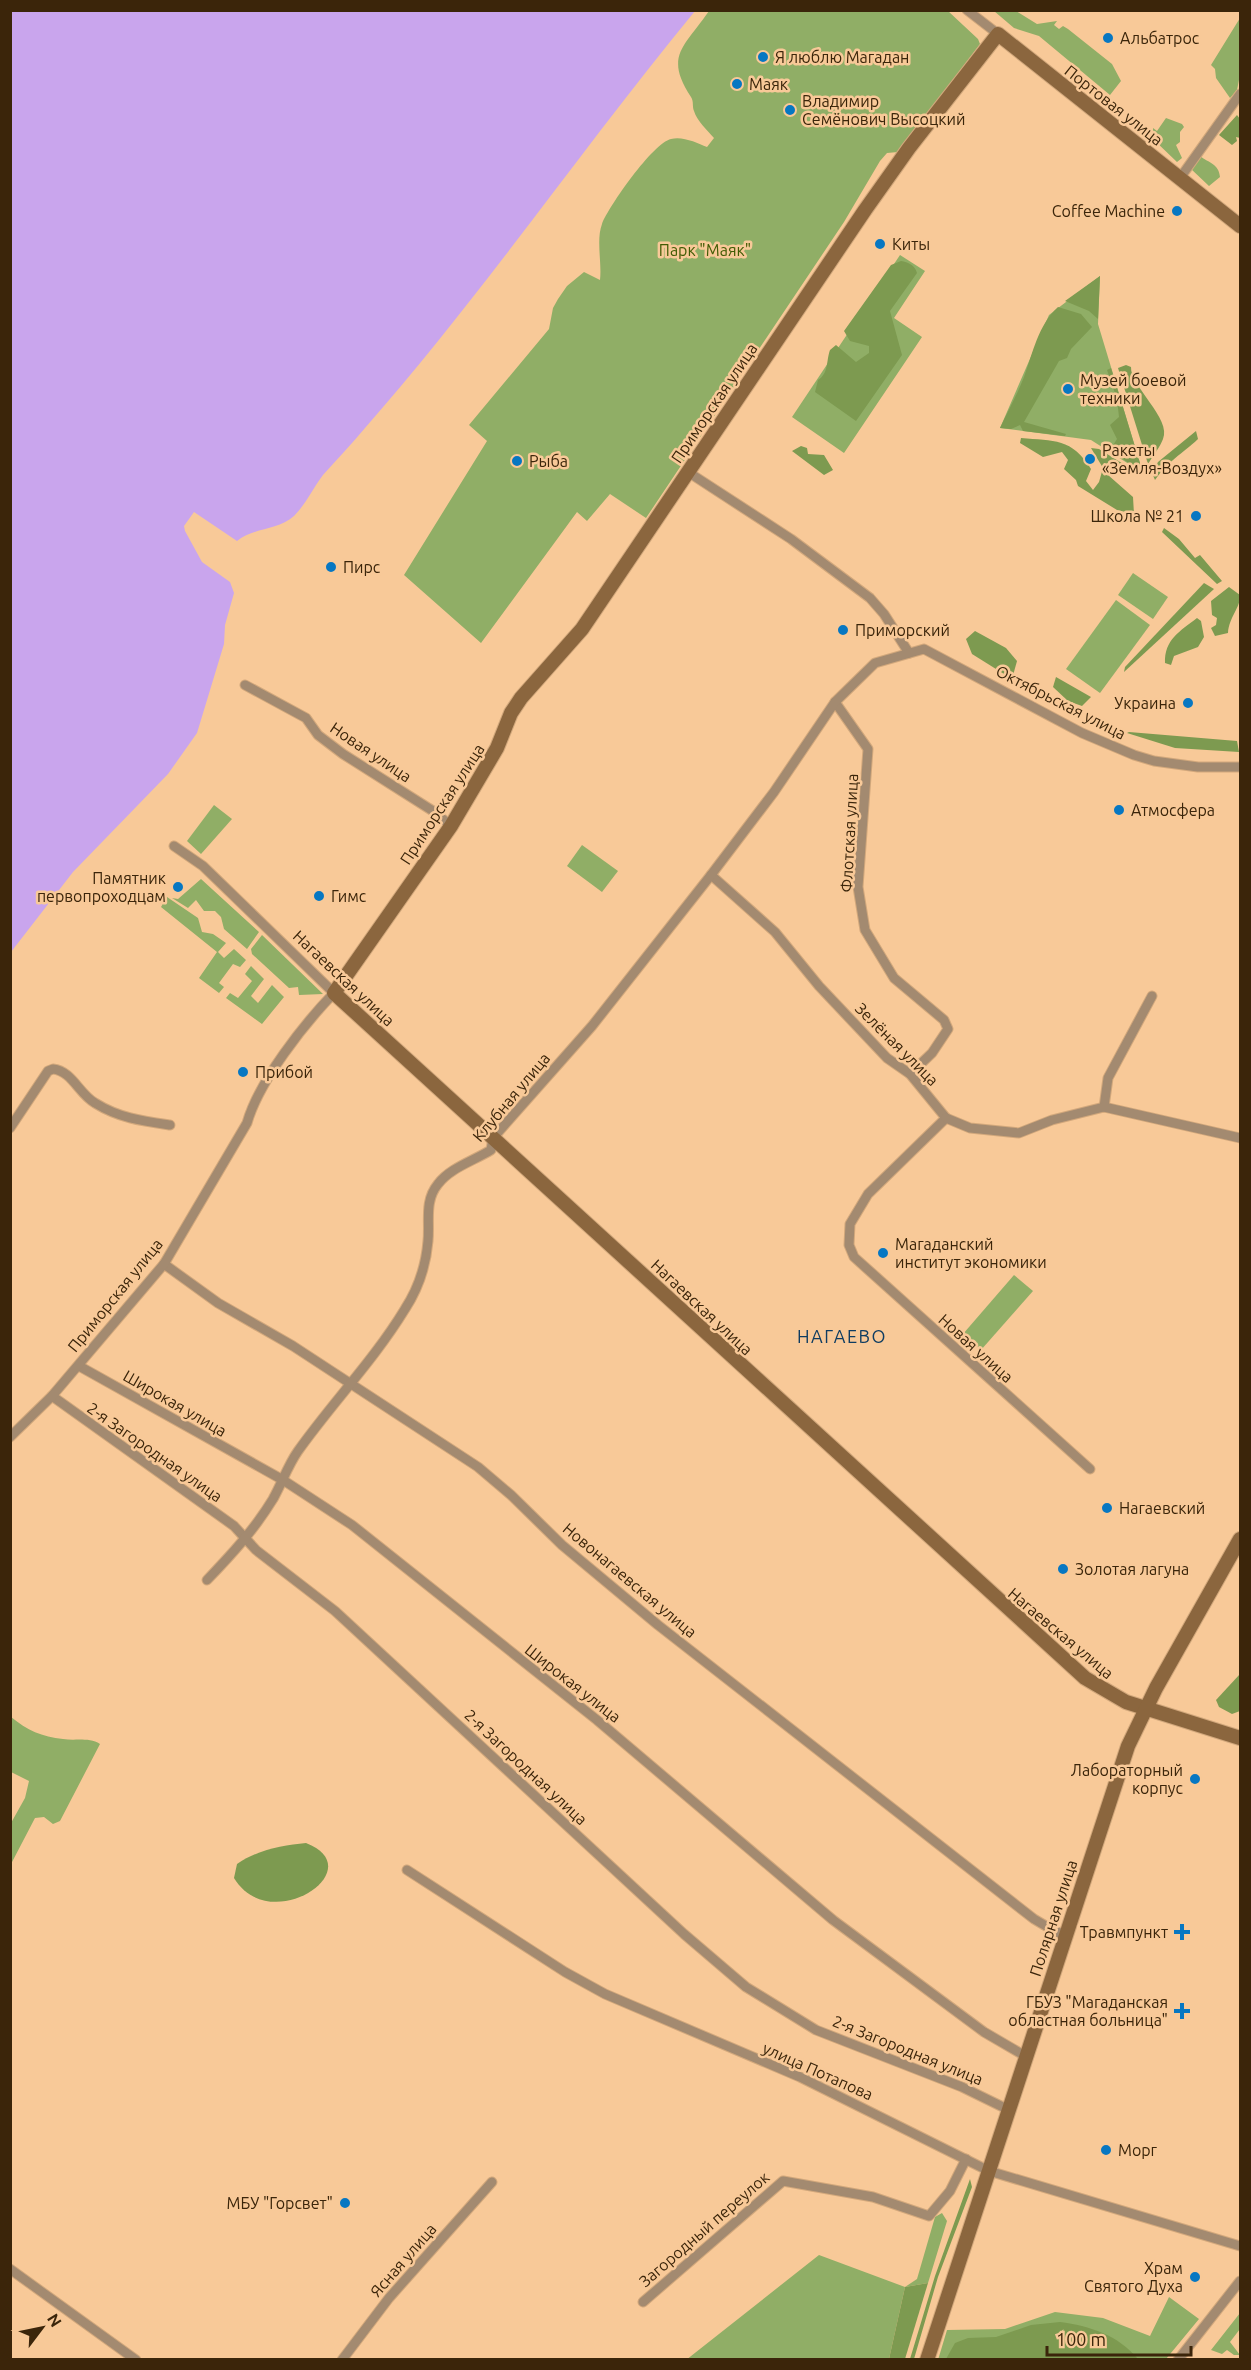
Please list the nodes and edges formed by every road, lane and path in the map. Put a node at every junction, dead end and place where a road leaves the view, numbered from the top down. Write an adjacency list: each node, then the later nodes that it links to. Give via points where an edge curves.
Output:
1 (967, 10): 2 (street, Портовая улица)
2 (998, 34): 4 (street, Портовая улица); 6 (street, Приморская улица, via 885,181)
3 (1240, 94): 4 (street)
4 (1180, 178): 5 (street, Портовая улица)
5 (1240, 226)
6 (688, 472): 7 (street, via 791,539 870,598); 12 (street, Приморская улица, via 582,628 521,698)
7 (909, 653): 8 (street, Октябрьская улица, via 875,663); 11 (street, Октябрьская улица, via 924,649 1082,733 1134,755 1198,767)
8 (861, 675): 10 (street, Клубная улица)
9 (245, 686): 12 (street, Новая улица, via 306,718 326,742 433,810)
10 (835, 702): 14 (street, Клубная улица, via 774,792); 17 (street, Флотская улица, via 868,750 858,887 865,930 894,978 944,1020 948,1029 932,1053)
11 (1240, 767)
12 (451, 826): 15 (street, Приморская улица)
13 (174, 846): 15 (street, Нагаевская улица, via 203,866)
14 (711, 874): 17 (street, Зелёная улица, via 775,932 887,1058); 22 (street, Клубная улица, via 592,1026)
15 (334, 993): 22 (street, Нагаевская улица); 24 (street, Приморская улица, via 308,1020 252,1106 247,1123)
16 (1152, 996): 18 (street, via 1108,1078)
17 (910, 1074): 19 (street, Зелёная улица)
18 (1104, 1107): 19 (street, via 1019,1133 970,1128); 23 (street)
19 (946, 1118): 29 (street, Новая улица, via 868,1194 850,1224 849,1245 854,1257 877,1280)
20 (170, 1125): 21 (street, via 123,1118 92,1102 66,1074 53,1069)
21 (10, 1128)
22 (493, 1138): 26 (street, Клубная улица, via 490,1150 452,1171 428,1201 428,1242 418,1284 405,1310); 34 (street, Нагаевская улица, via 1064,1659 1104,1691)
23 (1240, 1138)
24 (164, 1264): 25 (street, Приморская улица); 26 (street, Новонагаевская улица, via 218,1303)
25 (79, 1366): 27 (street, Приморская улица); 30 (street, Широкая улица)
26 (352, 1384): 30 (street, Клубная улица, via 296,1454); 37 (street, Новонагаевская улица, via 478,1467 562,1545 658,1625 1034,1919)
27 (52, 1396): 28 (street, Приморская улица); 31 (street, 2-я Загородная улица)
28 (10, 1437)
29 (1090, 1469)
30 (283, 1480): 31 (street, Клубная улица); 38 (street, Широкая улица, via 352,1525 597,1720 833,1920 984,2032)
31 (247, 1538): 33 (street, Клубная улица); 39 (street, 2-я Загородная улица, via 256,1550 335,1611 684,1934 746,1986 816,2030)
32 (1239, 1546): 34 (street, Полярная улица)
33 (207, 1580)
34 (1146, 1708): 35 (street, Нагаевская улица); 37 (street, Полярная улица, via 1120,1767)
35 (1240, 1738)
36 (407, 1870): 40 (street, улица Потапова, via 605,1994 800,2077)
37 (1066, 1934): 38 (street, Полярная улица)
38 (1027, 2057): 39 (street, Полярная улица)
39 (1010, 2110): 41 (street, Полярная улица)
40 (966, 2159): 41 (street, улица Потапова); 46 (street, Загородный переулок, via 950,2191 929,2216 873,2197 783,2181)
41 (989, 2171): 43 (street, улица Потапова); 49 (street, Полярная улица)
42 (492, 2182): 48 (street, Ясная улица, via 389,2298)
43 (1240, 2246)
44 (10, 2269): 47 (street)
45 (1240, 2281): 50 (street)
46 (643, 2302)
47 (136, 2360)
48 (342, 2360)
49 (927, 2360)
50 (1178, 2360)

